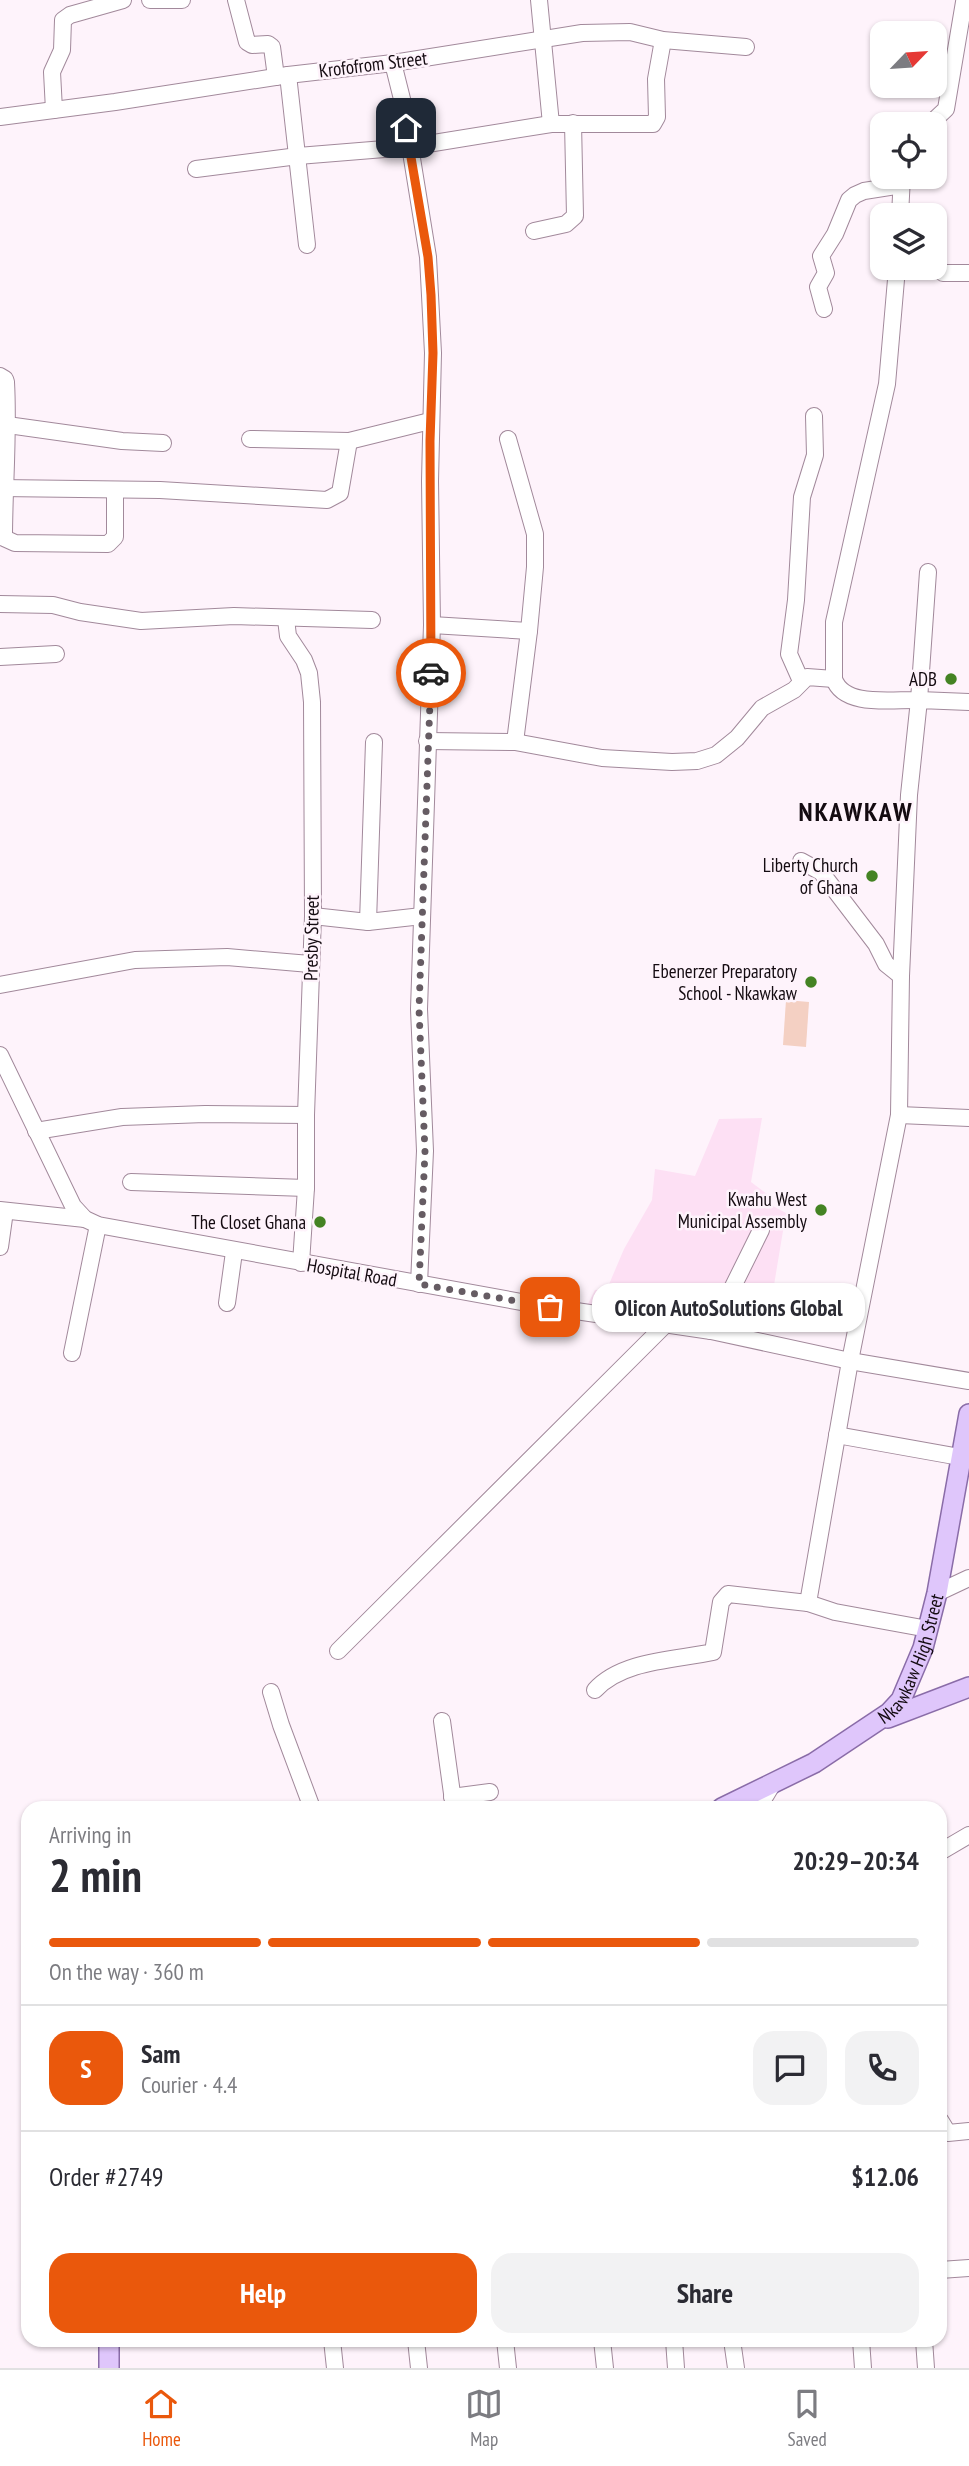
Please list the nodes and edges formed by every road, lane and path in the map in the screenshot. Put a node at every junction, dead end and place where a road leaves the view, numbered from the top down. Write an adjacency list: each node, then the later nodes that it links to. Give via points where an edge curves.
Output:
1 (123, 0): 12 (street, via 63,20 62,50 52,72)
2 (150, 0): 3 (street)
3 (183, 0)
4 (236, 0): 11 (street, via 247,42 272,47)
5 (539, 0): 7 (street)
6 (962, 2): 13 (street)
7 (543, 38): 8 (street, Krofofrom Street, via 604,31); 10 (street, Krofofrom Street); 16 (street)
8 (663, 40): 9 (street, Krofofrom Street); 15 (street, via 653,124)
9 (746, 47)
10 (393, 63): 11 (street, Krofofrom Street); 17 (street)
11 (282, 76): 12 (street, Krofofrom Street); 18 (street)
12 (54, 110): 14 (street, Krofofrom Street)
13 (943, 112)
14 (0, 117)
15 (573, 123): 16 (street); 21 (street, via 575,216 566,224)
16 (551, 124): 17 (street)
17 (409, 146): 18 (street); 29 (street, via 431,295)
18 (298, 156): 19 (street); 22 (street)
19 (197, 169)
20 (871, 189): 26 (street, via 849,200 821,257 826,273 818,287)
21 (534, 231)
22 (307, 245)
23 (947, 273): 24 (street)
24 (969, 273)
25 (896, 280): 46 (street, via 887,384 834,622)
26 (824, 309)
27 (0, 376): 30 (street, via 6,382)
28 (814, 416): 47 (street, via 815,455 802,497 789,654)
29 (430, 421): 33 (street); 42 (street)
30 (4, 424): 34 (street); 35 (street)
31 (250, 439): 33 (street)
32 (508, 439): 43 (street, via 535,534)
33 (349, 441): 36 (street, via 340,493 327,500)
34 (163, 443)
35 (2, 488): 36 (street); 37 (street)
36 (115, 490): 37 (street, via 115,537 108,544 15,543)
37 (2, 537)
38 (928, 572): 48 (street)
39 (0, 604): 40 (street, via 53,605 141,621 234,616)
40 (286, 619): 41 (street); 54 (street, Presby Street, via 288,636 309,673 312,702)
41 (372, 620)
42 (432, 625): 43 (street); 50 (street)
43 (528, 631): 52 (street)
44 (56, 654): 45 (street)
45 (0, 657)
46 (834, 679): 47 (street, via 807,677); 48 (street, via 837,688 853,698)
47 (801, 681): 52 (street, via 794,691 762,708 716,755 696,761 602,758)
48 (919, 700): 49 (street); 58 (street, via 909,795)
49 (969, 702)
50 (428, 741): 52 (street); 55 (street)
51 (373, 742): 56 (street)
52 (515, 743)
53 (801, 861): 58 (street, via 821,872 886,964)
54 (313, 916): 56 (street); 57 (street, Presby Street)
55 (422, 916): 56 (street); 73 (street, via 419,1009 425,1152)
56 (368, 922)
57 (310, 964): 59 (street, via 227,957 135,960); 61 (street, Presby Street)
58 (901, 976): 62 (street)
59 (0, 985)
60 (0, 1055): 64 (street)
61 (306, 1115): 64 (street, via 122,1118); 66 (street, Presby Street)
62 (899, 1115): 63 (street); 78 (street)
63 (969, 1118)
64 (36, 1131): 68 (street, via 73,1206)
65 (131, 1182): 66 (street)
66 (306, 1188): 72 (street, Presby Street)
67 (3, 1211): 68 (street, Hospital Road); 70 (street)
68 (92, 1222): 71 (street, Hospital Road); 77 (street)
69 (761, 1230): 76 (street)
70 (0, 1247)
71 (234, 1252): 72 (street, Hospital Road); 74 (street)
72 (302, 1263): 73 (street, Hospital Road)
73 (419, 1284): 75 (street, Hospital Road)
74 (226, 1303)
75 (664, 1325): 76 (street, Hospital Road); 87 (street)
76 (711, 1331): 78 (street, Hospital Road)
77 (72, 1353)
78 (850, 1361): 79 (street, Hospital Road); 81 (street)
79 (969, 1381)
80 (969, 1414): 82 (main road, Nkawkaw High Street)
81 (837, 1435): 82 (street); 85 (street)
82 (965, 1455): 84 (main road, Nkawkaw High Street)
83 (969, 1578): 84 (street)
84 (937, 1593): 86 (main road, Nkawkaw High Street)
85 (808, 1603): 86 (street); 89 (street, via 728,1594 721,1602 713,1652 660,1660 602,1682)
86 (928, 1629): 92 (main road, Nkawkaw High Street, via 901,1700)
87 (338, 1651)
88 (969, 1687): 92 (main road)
89 (595, 1690)
90 (271, 1692): 95 (street)
91 (442, 1721): 96 (street)
92 (875, 1723): 94 (main road, Nkawkaw High Street)
93 (490, 1792): 97 (street)
94 (766, 1800)
95 (310, 1801)
96 (453, 1801)
97 (460, 1801)
98 (969, 1835): 99 (street)
99 (947, 1848)
100 (947, 2131): 101 (street)
101 (969, 2131)
102 (969, 2268): 103 (street)
103 (947, 2270)
104 (109, 2347): 113 (main road)
105 (333, 2347): 114 (street)
106 (417, 2347): 115 (street)
107 (506, 2347): 116 (street)
108 (603, 2347): 117 (street)
109 (674, 2347): 118 (street)
110 (733, 2347): 119 (street)
111 (862, 2347): 120 (street)
112 (924, 2347): 121 (street)
113 (109, 2368)
114 (335, 2368)
115 (419, 2368)
116 (508, 2368)
117 (605, 2368)
118 (676, 2368)
119 (736, 2368)
120 (863, 2368)
121 (926, 2368)

